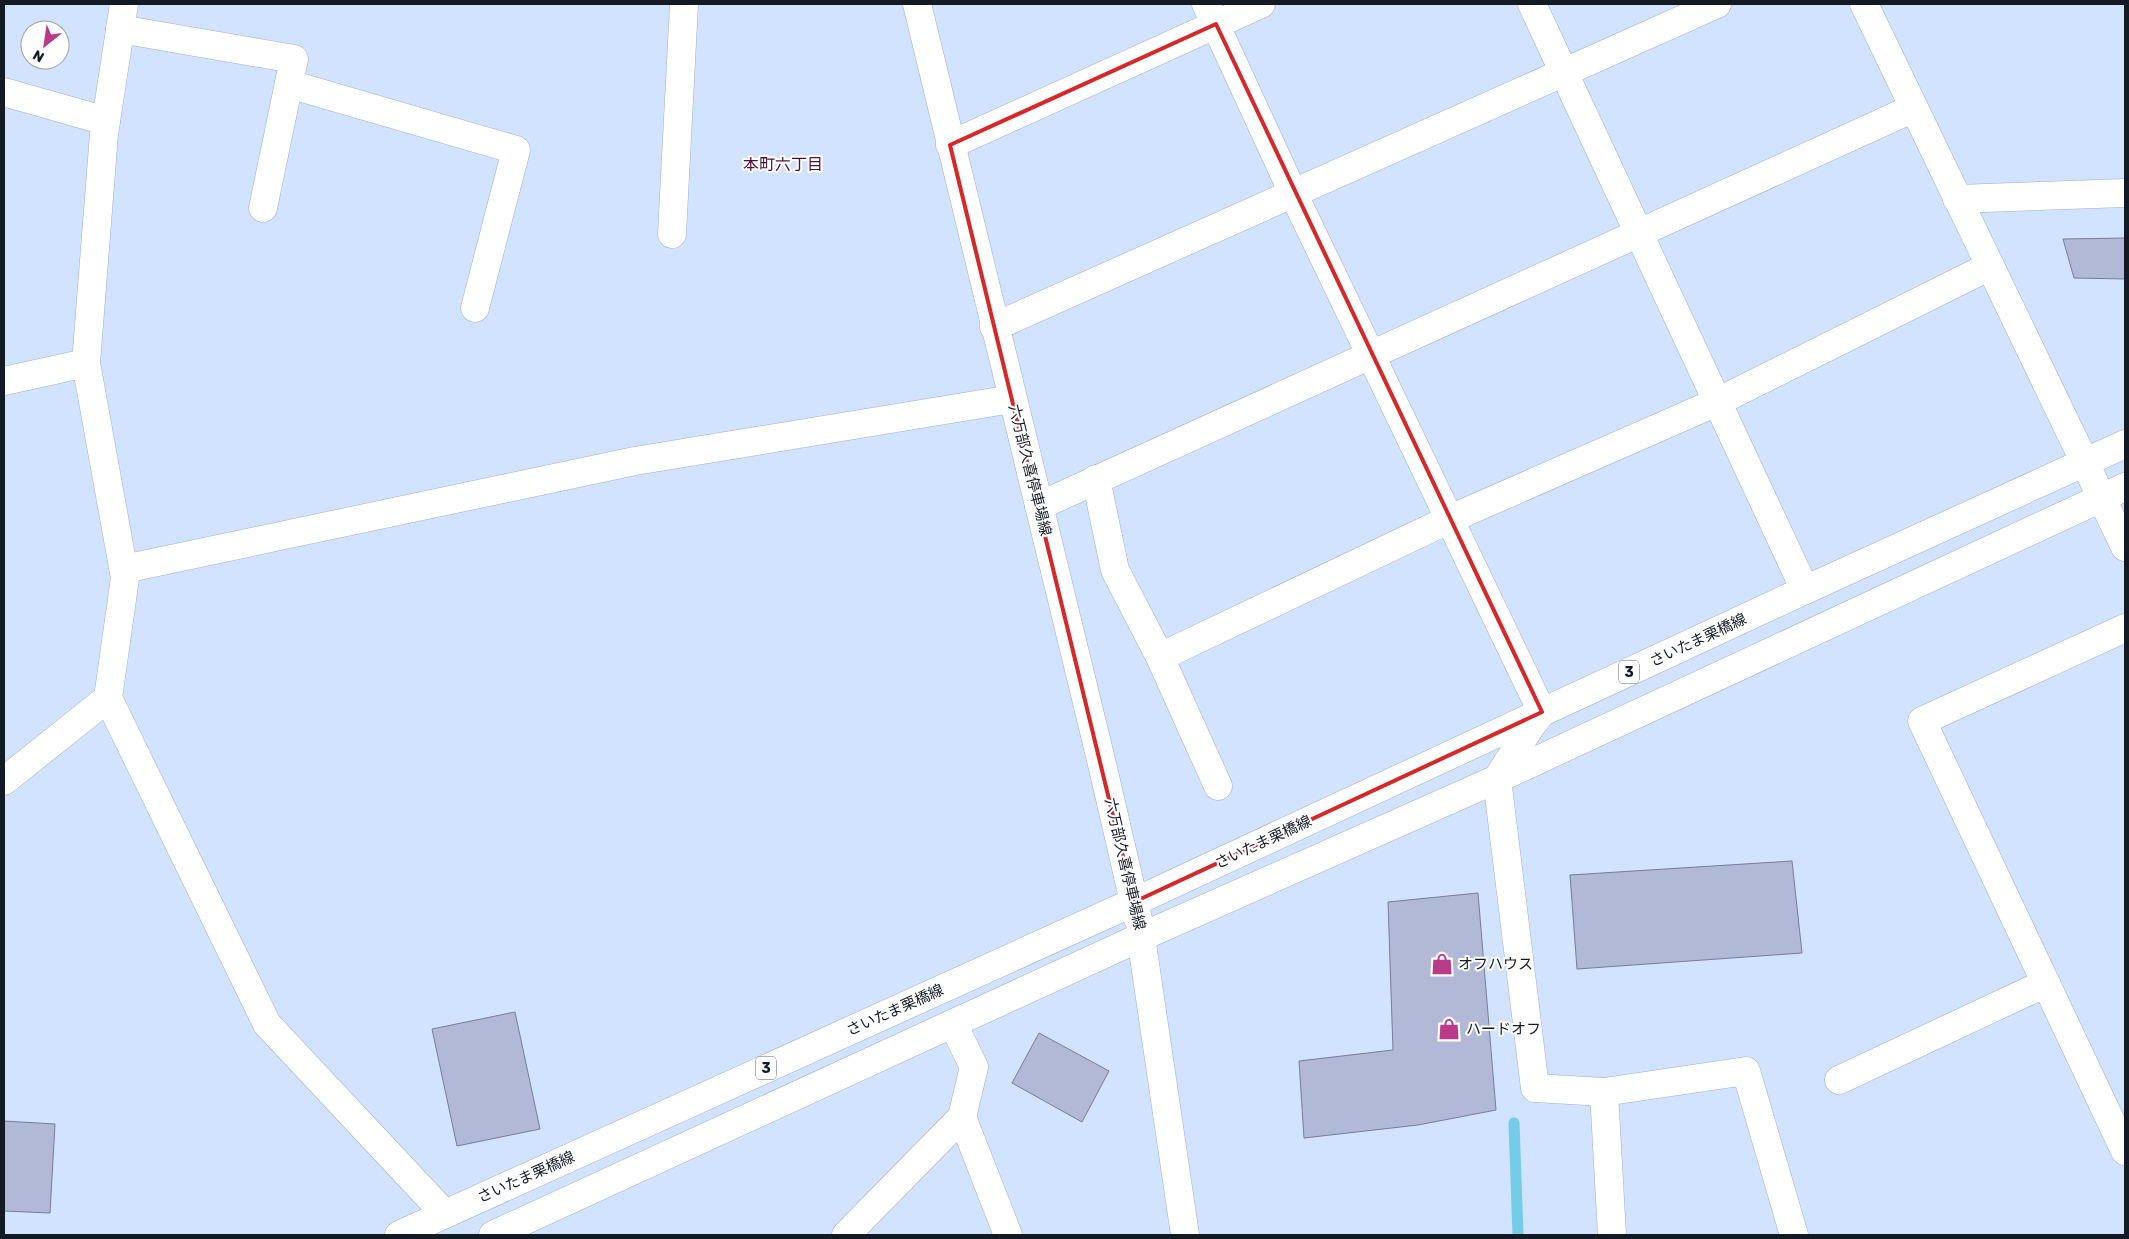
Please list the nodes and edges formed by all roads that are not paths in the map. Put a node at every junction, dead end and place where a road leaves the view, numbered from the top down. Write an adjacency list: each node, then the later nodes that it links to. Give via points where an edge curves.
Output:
1 (684, 4): 20 (street)
2 (916, 4): 14 (street, 六万部久喜停車場線)
3 (1261, 4): 7 (street)
4 (1532, 4): 9 (street)
5 (1717, 4): 9 (street)
6 (1864, 4): 12 (street)
7 (1211, 14): 14 (street); 15 (street)
8 (122, 16): 10 (street, via 294,59); 13 (street)
9 (1564, 72): 15 (street); 19 (street)
10 (288, 84): 18 (street); 22 (street, via 516,150)
11 (4, 92): 13 (street)
12 (1914, 108): 17 (street); 19 (street)
13 (106, 121): 25 (street)
14 (950, 146): 23 (street, 六万部久喜停車場線)
15 (1293, 193): 23 (street); 24 (street)
16 (2125, 193): 17 (street)
17 (1957, 199): 21 (street)
18 (263, 208)
19 (1638, 233): 24 (street); 28 (street)
20 (672, 234)
21 (1990, 266): 28 (street); 30 (street)
22 (475, 308)
23 (994, 327): 27 (street, 六万部久喜停車場線)
24 (1371, 355): 31 (street); 34 (street)
25 (86, 363): 26 (street); 36 (street)
26 (4, 381)
27 (1012, 399): 33 (street, 六万部久喜停車場線); 36 (street, via 635,461)
28 (1717, 402): 34 (street); 37 (street)
29 (2125, 444): 30 (street, さいたま栗橋線 / 3)
30 (2085, 462): 32 (street); 37 (street, さいたま栗橋線 / 3)
31 (1096, 479): 33 (street); 39 (street, via 1115,570)
32 (2114, 493): 35 (street); 42 (street)
33 (1039, 506): 45 (street, 六万部久喜停車場線)
34 (1450, 519): 39 (street); 41 (street)
35 (2125, 547)
36 (124, 569): 40 (street)
37 (1805, 590): 41 (street, さいたま栗橋線 / 3)
38 (2125, 628): 47 (street, via 1922,721)
39 (1160, 657): 44 (street)
40 (108, 698): 43 (street); 53 (street, via 267,1024)
41 (1542, 712): 42 (street); 45 (street, さいたま栗橋線 / 3)
42 (1497, 779): 46 (street); 50 (street, via 1535,1088)
43 (4, 781)
44 (1218, 786)
45 (1134, 902): 46 (street, 六万部久喜停車場線); 53 (street, さいたま栗橋線 / 3)
46 (1141, 937): 48 (street); 58 (street, 六万部久喜停車場線)
47 (2046, 983): 49 (street); 52 (street)
48 (953, 1024): 51 (street, via 974,1067); 55 (street)
49 (1840, 1080)
50 (1604, 1092): 59 (street); 60 (street, via 1746,1071)
51 (962, 1117): 56 (street); 57 (street)
52 (2125, 1151)
53 (445, 1214): 54 (street, さいたま栗橋線 / 3)
54 (399, 1235)
55 (493, 1235)
56 (846, 1235)
57 (1008, 1235)
58 (1185, 1235)
59 (1612, 1235)
60 (1794, 1235)

